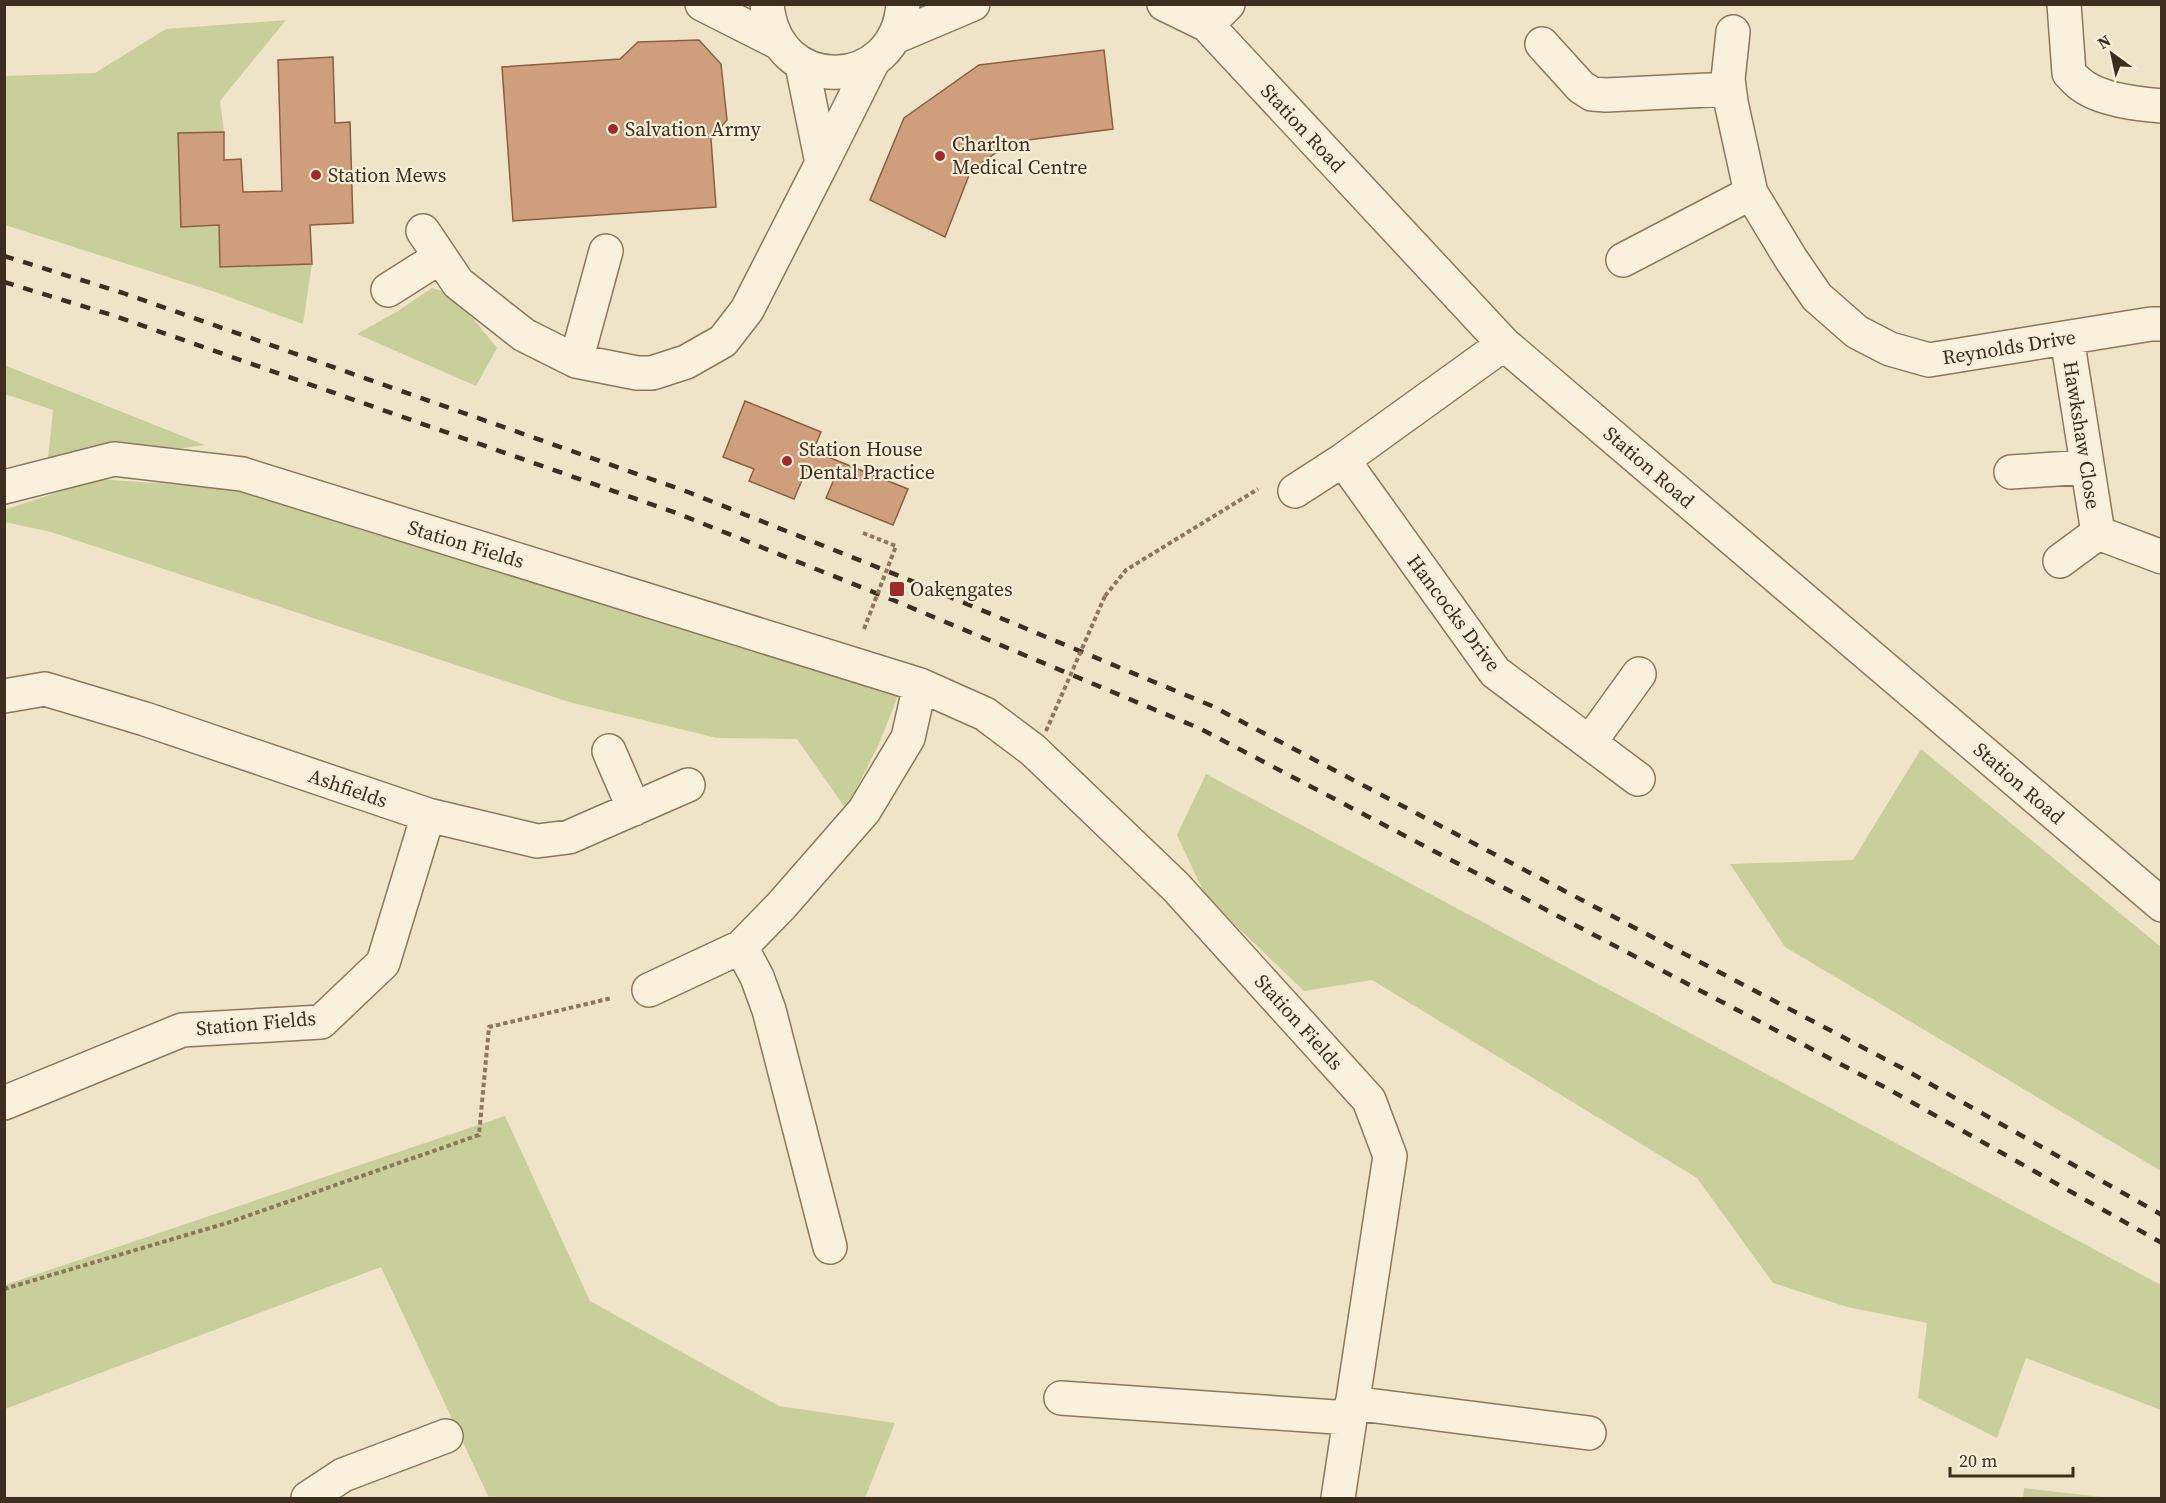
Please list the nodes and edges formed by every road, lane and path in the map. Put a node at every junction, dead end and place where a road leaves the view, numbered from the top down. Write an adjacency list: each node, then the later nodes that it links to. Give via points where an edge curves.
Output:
1 (702, 4): 10 (street)
2 (767, 4): 10 (street, via 768,22)
3 (903, 4): 9 (street)
4 (973, 4): 9 (street)
5 (1164, 4): 7 (street, Station Road)
6 (2064, 4): 15 (street, via 2069,74 2084,87 2106,96)
7 (1217, 15): 23 (street, Station Road)
8 (1733, 32): 14 (street, Reynolds Drive)
9 (896, 37): 12 (street)
10 (777, 42): 13 (street)
11 (1542, 44): 14 (street, via 1592,94)
12 (873, 61): 13 (street, via 838,73); 16 (street)
13 (802, 65): 16 (street)
14 (1729, 89): 17 (street, Reynolds Drive)
15 (2152, 105)
16 (822, 163): 24 (street, via 747,310 723,341 686,362 652,373)
17 (1751, 193): 19 (street); 22 (street, Reynolds Drive, via 1817,297 1857,332 1890,349 1929,360)
18 (606, 251): 24 (street)
19 (1623, 260)
20 (388, 290): 24 (street, via 432,244 458,283 524,335)
21 (2162, 324): 22 (street, Reynolds Drive)
22 (2067, 338): 26 (street, Hawkshaw Close)
23 (1504, 344): 25 (street); 45 (street, Station Road)
24 (576, 362)
25 (1343, 460): 29 (street); 39 (street, Hancocks Drive, via 1495,672)
26 (2087, 467): 27 (street); 30 (street, Hawkshaw Close)
27 (2012, 472)
28 (4, 487): 36 (street, Station Fields, via 114,459 242,474)
29 (1295, 491): 38 (path, bridge, via 1264,485 1126,570 1105,596)
30 (2098, 532): 32 (street, Hawkshaw Close); 33 (street, Hawkshaw Close)
31 (863, 533): 34 (path, bridge, via 896,546)
32 (2162, 556)
33 (2060, 561)
34 (864, 629)
35 (1639, 674): 39 (street)
36 (920, 685): 46 (street, via 908,738 864,811); 52 (street, Station Fields, via 985,714 1033,750 1176,887 1369,1100 1390,1156)
37 (4, 696): 44 (street, Ashfields, via 45,689)
38 (1046, 731)
39 (1590, 742): 41 (street, Hancocks Drive)
40 (609, 751): 43 (street)
41 (1638, 779)
42 (688, 785): 43 (street, Ashfields)
43 (634, 809): 44 (street, Ashfields, via 569,837 537,841)
44 (428, 815): 48 (street, Station Fields, via 383,963 321,1022 182,1030)
45 (2162, 905)
46 (741, 947): 47 (street); 49 (street, via 769,1010)
47 (649, 990): 50 (path, via 489,1027 479,1135 227,1223)
48 (4, 1103)
49 (830, 1247)
50 (4, 1289)
51 (1061, 1398): 52 (street)
52 (1351, 1410): 53 (street); 56 (street, Station Fields)
53 (1589, 1433)
54 (446, 1436): 55 (street, via 343,1475)
55 (308, 1498)
56 (1338, 1498)

